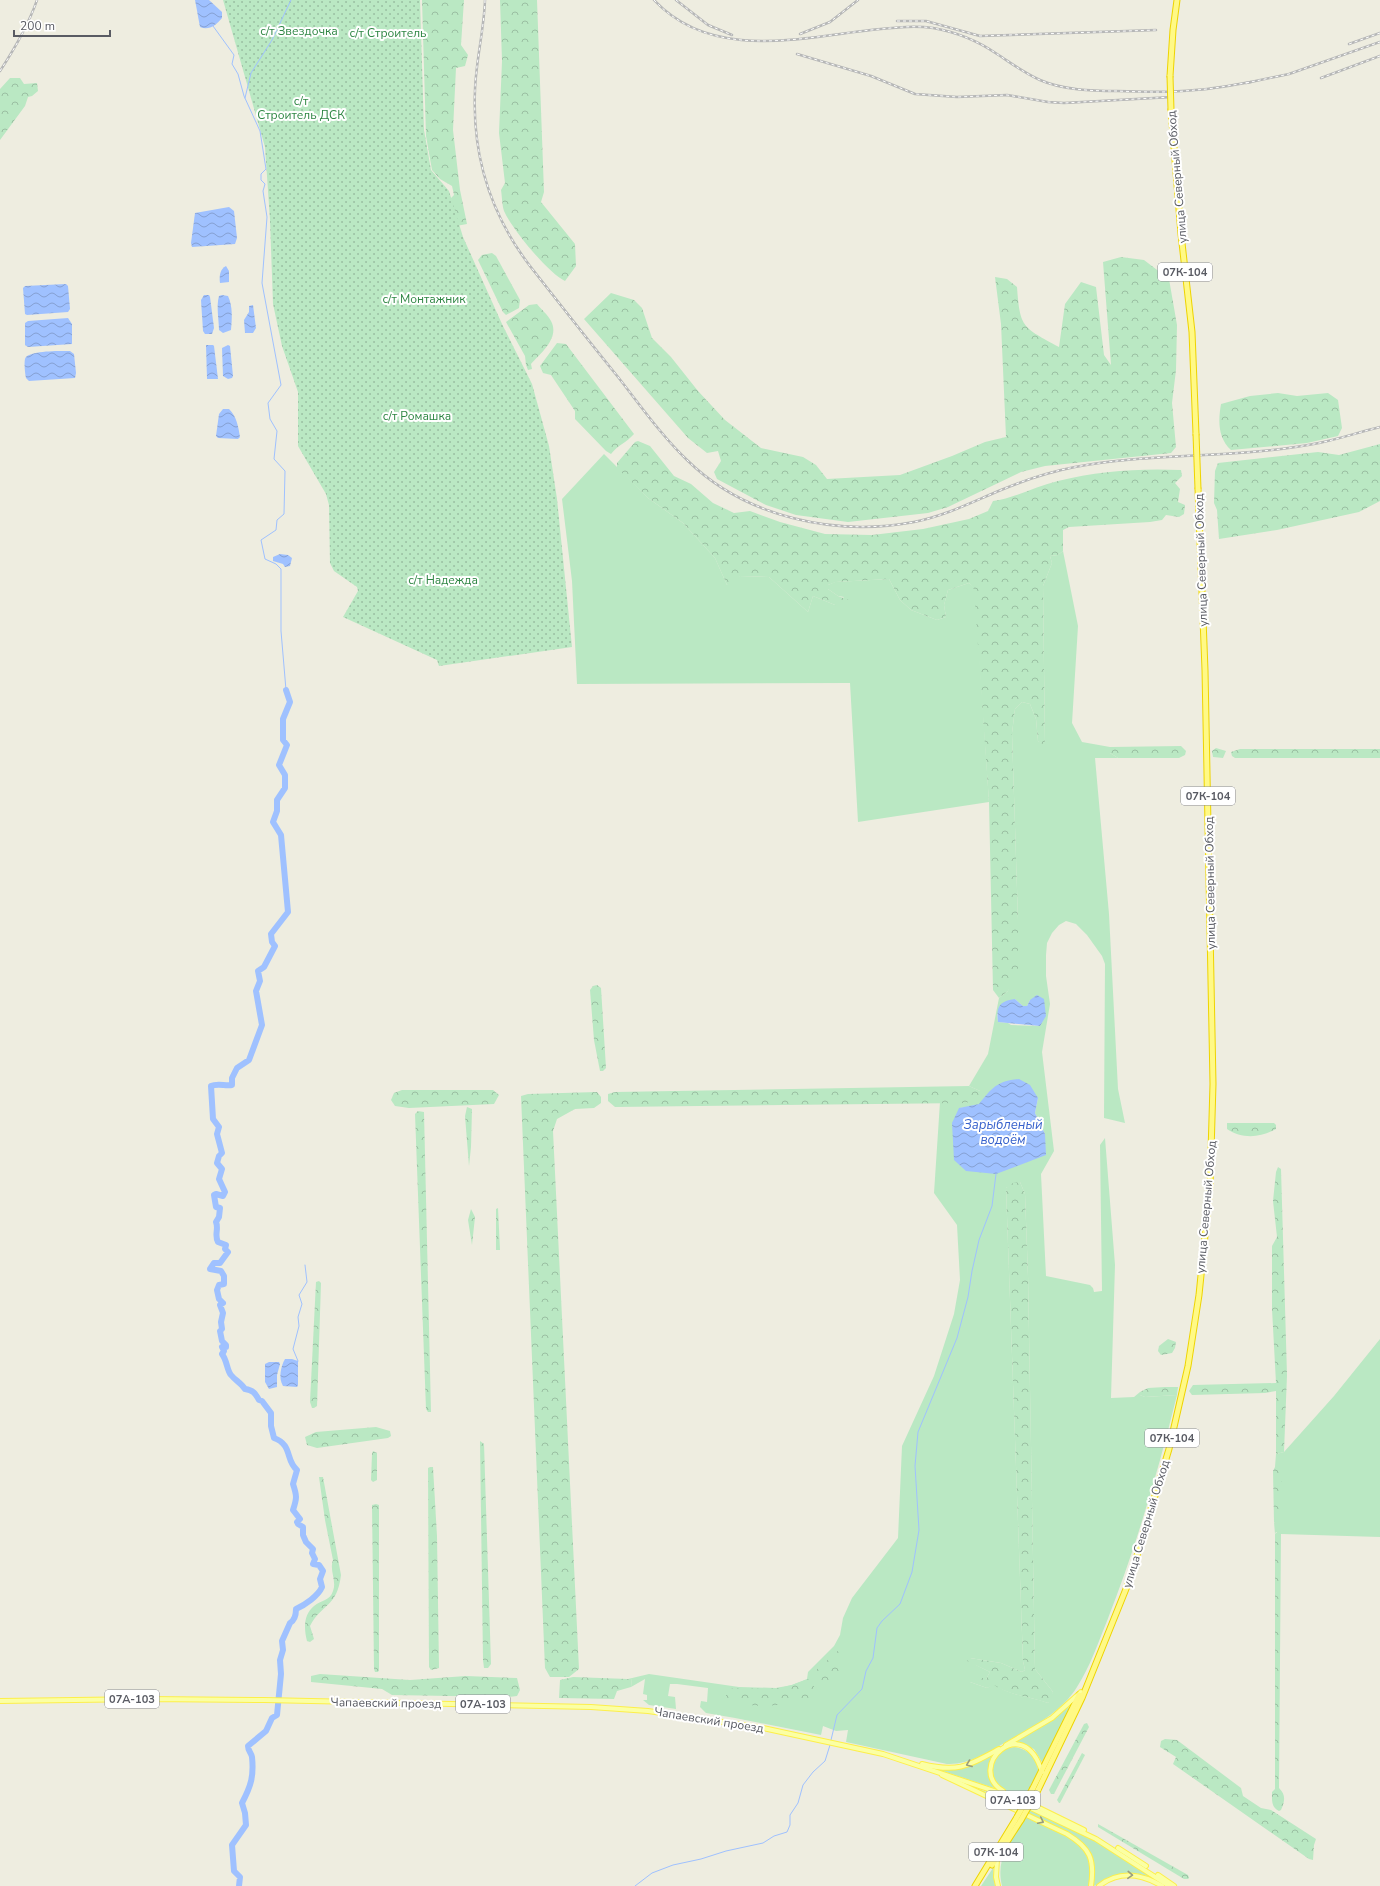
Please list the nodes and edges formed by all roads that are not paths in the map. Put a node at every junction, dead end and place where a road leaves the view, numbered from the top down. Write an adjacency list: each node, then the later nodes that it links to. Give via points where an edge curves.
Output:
1 (1177, 0): 2 (highway, улица Северный Обход / 07К-104, bridge, via 1170,76 1171,110 1192,332 1205,670 1213,1102 1210,1186 1194,1333 1169,1449 1130,1579)
2 (1089, 1679): 3 (highway, 07К-104); 5 (highway, 07К-104)
3 (1081, 1692): 5 (highway, 07К-104); 6 (main road)
4 (0, 1701): 7 (main road, Чапаевский проезд / 07А-103, via 264,1700 616,1708 698,1717)
5 (1078, 1702): 6 (main road); 10 (highway, 07К-104); 12 (highway, 07К-104)
6 (1068, 1706): 8 (main road)
7 (843, 1745): 9 (main road, Чапаевский проезд / 07А-103); 11 (main road, 07А-103)
8 (1004, 1746): 9 (main road, one-way to 9, via 966,1766 950,1768); 10 (main road, via 1026,1747 1036,1756); 14 (main road, via 996,1753 992,1762 991,1777 1001,1791)
9 (883, 1754): 14 (main road, Чапаевский проезд / 07А-103)
10 (1042, 1771): 12 (main road); 13 (highway, 07К-104)
11 (942, 1775): 21 (main road, one-way to 21, via 1080,1842 1091,1857); 24 (main road, 07А-103, via 1020,1803 1096,1839)
12 (1044, 1777): 13 (highway, 07К-104)
13 (1035, 1789): 15 (highway, 07К-104, bridge)
14 (1020, 1800): 25 (main road, 07А-103, via 1099,1837)
15 (1019, 1819): 16 (highway, 07К-104); 17 (highway, 07К-104)
16 (997, 1851): 17 (main road); 18 (highway, 07К-104)
17 (997, 1858): 19 (highway, 07К-104); 20 (main road)
18 (975, 1886)
19 (979, 1886)
20 (998, 1886)
21 (1091, 1886)
22 (1099, 1886): 23 (main road, one-way to 23, via 1121,1875 1151,1879)
23 (1162, 1886)
24 (1169, 1886)
25 (1174, 1886)

